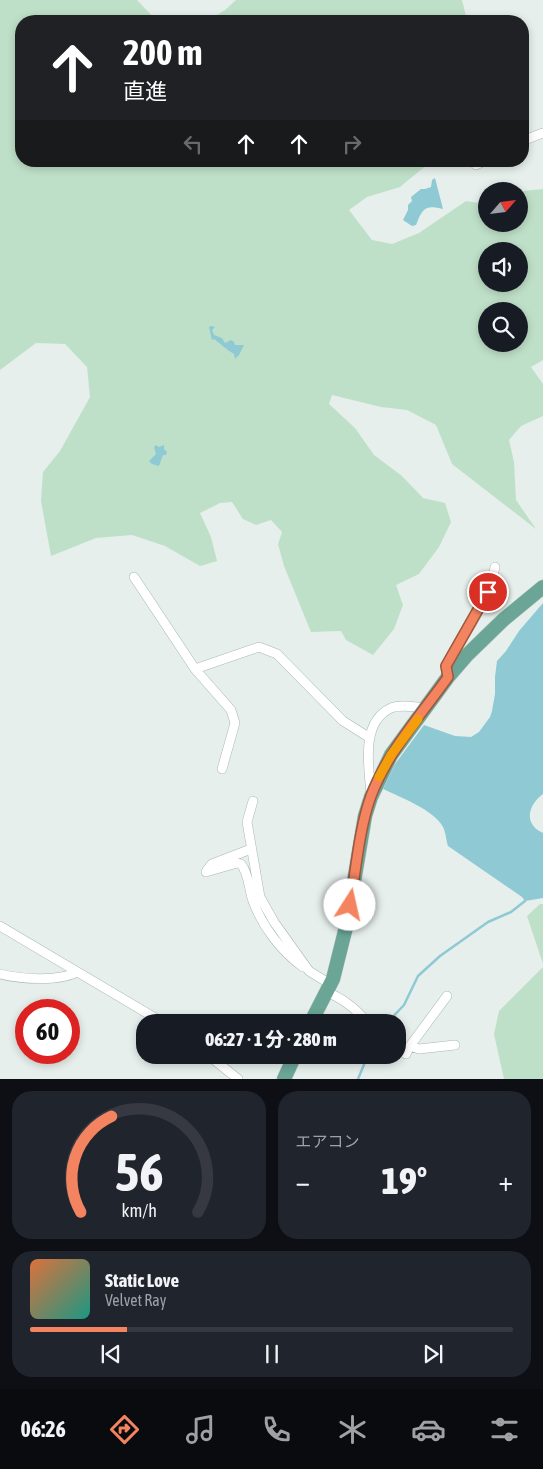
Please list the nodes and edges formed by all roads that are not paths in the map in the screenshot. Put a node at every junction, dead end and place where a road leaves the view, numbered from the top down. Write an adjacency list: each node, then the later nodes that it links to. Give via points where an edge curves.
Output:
1 (543, 133): 2 (street)
2 (529, 138)
3 (495, 567): 7 (street, via 493,580 482,603 446,666)
4 (134, 577): 6 (street)
5 (543, 587): 7 (main road, via 503,620)
6 (194, 669): 9 (street, via 259,647 277,654 343,720); 10 (street, via 231,710 235,723)
7 (448, 677): 8 (main road)
8 (426, 708): 9 (street, via 392,708 381,714 372,727); 11 (main road, via 391,755)
9 (370, 738): 11 (street)
10 (222, 769)
11 (371, 797): 18 (main road, via 346,923)
12 (253, 801): 13 (street, via 247,822)
13 (251, 849): 15 (street, via 260,897); 15 (street, via 208,866 206,872 241,864 253,902 271,935)
14 (0, 926): 16 (street)
15 (309, 971): 18 (street)
16 (77, 972): 17 (street, via 58,978); 20 (street)
17 (0, 974)
18 (328, 988): 21 (main road); 22 (street)
19 (447, 996): 24 (street)
20 (148, 1014)
21 (315, 1014)
22 (359, 1014)
23 (455, 1045): 24 (street, via 419,1049)
24 (410, 1046): 25 (street)
25 (406, 1054)
26 (219, 1064): 28 (street)
27 (291, 1064): 29 (main road)
28 (238, 1079)
29 (284, 1079)

